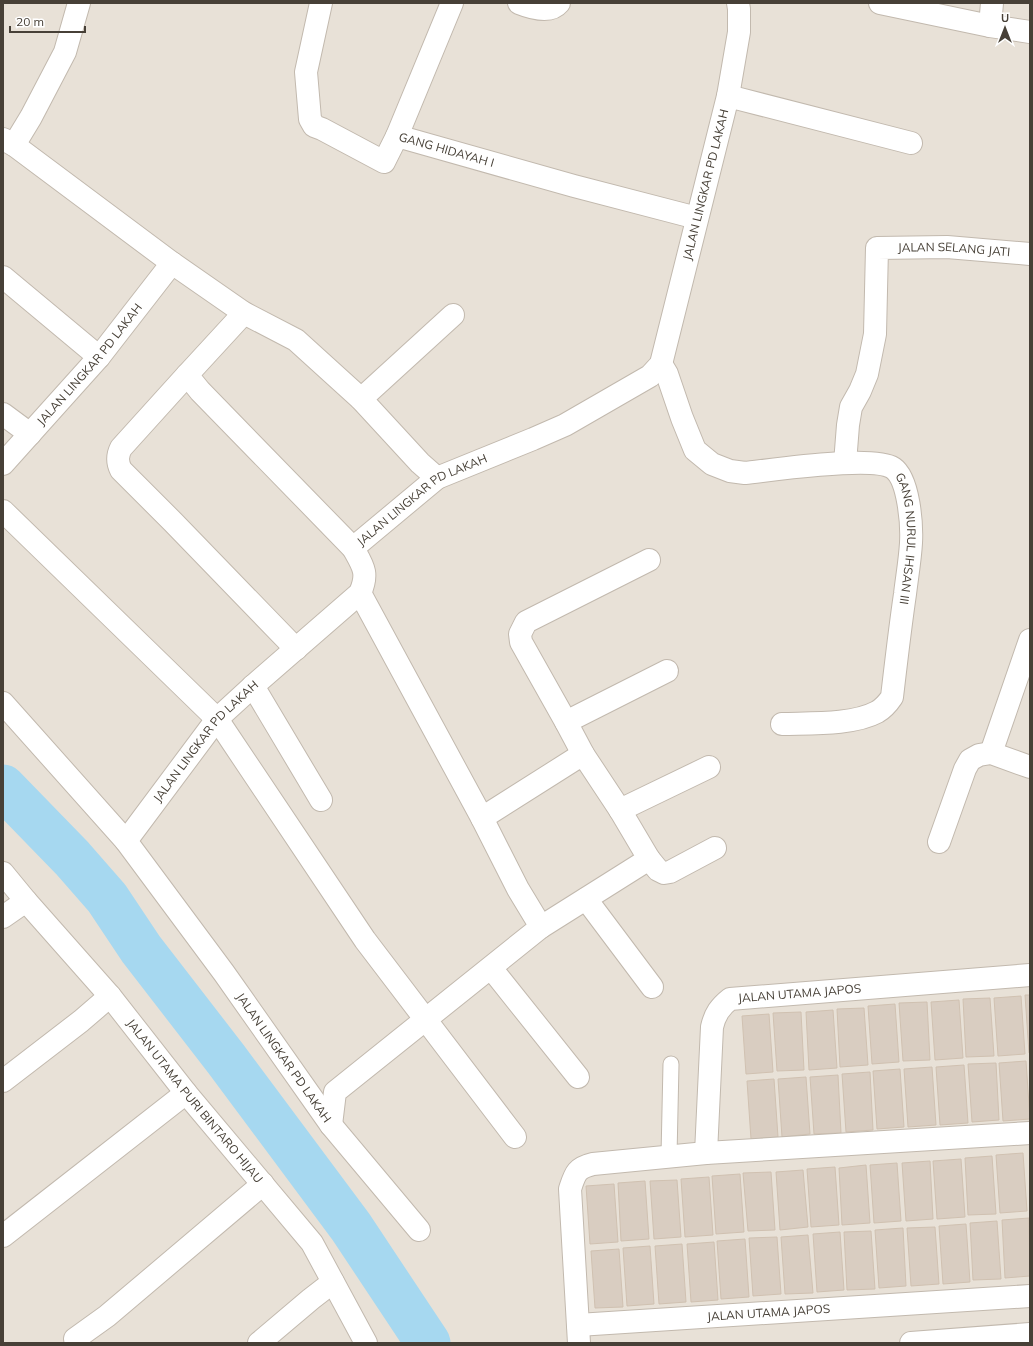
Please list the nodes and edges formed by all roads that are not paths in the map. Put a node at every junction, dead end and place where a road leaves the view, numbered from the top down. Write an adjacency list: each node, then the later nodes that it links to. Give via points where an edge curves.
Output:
1 (79, 3): 13 (street, via 65,52 31,117)
2 (321, 3): 12 (street, GANG HIDAYAH I, via 306,72 310,119 314,126 384,162)
3 (452, 3): 12 (street)
4 (519, 3): 5 (street, via 536,9 556,6)
5 (559, 3)
6 (738, 3): 11 (street, JALAN LINGKAR PD LAKAH, via 739,32)
7 (880, 3): 9 (street)
8 (992, 3): 9 (street)
9 (990, 26): 10 (street)
10 (1030, 32)
11 (728, 96): 14 (street); 15 (street, JALAN LINGKAR PD LAKAH)
12 (397, 136): 15 (street, GANG HIDAYAH I)
13 (8, 142): 17 (street)
14 (911, 142)
15 (697, 218): 22 (street, JALAN LINGKAR PD LAKAH)
16 (1030, 254): 27 (street, JALAN SELANG JATI, via 947,248 878,248 875,334 867,374 851,407)
17 (172, 263): 19 (street); 21 (street, JALAN LINGKAR PD LAKAH)
18 (3, 277): 21 (street)
19 (244, 313): 23 (street); 24 (street, via 296,340)
20 (453, 315): 24 (street)
21 (99, 357): 26 (street, JALAN LINGKAR PD LAKAH)
22 (655, 370): 27 (street, GANG NURUL IHSAN III, via 667,374 696,450 712,464 730,471 745,473); 29 (street, JALAN LINGKAR PD LAKAH, via 565,425)
23 (187, 375): 31 (street); 35 (street, via 121,448 118,453 118,464)
24 (361, 399): 29 (street)
25 (3, 414): 26 (street)
26 (30, 434): 28 (street, JALAN LINGKAR PD LAKAH)
27 (845, 463): 41 (street, GANG NURUL IHSAN III, via 870,463 893,469 903,481 908,502 911,542 892,697 887,705 877,712 851,721)
28 (3, 464)
29 (437, 478): 31 (street, JALAN LINGKAR PD LAKAH)
30 (3, 511): 39 (street)
31 (353, 548): 33 (street, JALAN LINGKAR PD LAKAH, via 364,569 364,585)
32 (649, 560): 40 (street, via 526,622 522,628 521,642)
33 (360, 593): 35 (street, JALAN LINGKAR PD LAKAH); 48 (street)
34 (1030, 640): 42 (street)
35 (296, 649): 37 (street, JALAN LINGKAR PD LAKAH)
36 (667, 671): 40 (street)
37 (253, 686): 39 (street, JALAN LINGKAR PD LAKAH); 46 (street)
38 (3, 703): 49 (street, JALAN LINGKAR PD LAKAH)
39 (216, 719): 49 (street, JALAN LINGKAR PD LAKAH); 62 (street, via 365,940)
40 (566, 722): 43 (street)
41 (782, 724)
42 (991, 753): 45 (street); 50 (street, via 970,760)
43 (583, 754): 47 (street); 48 (street)
44 (709, 767): 47 (street)
45 (1030, 767)
46 (321, 800)
47 (620, 810): 52 (street)
48 (482, 818): 57 (street, via 518,889)
49 (126, 841): 67 (street, JALAN LINGKAR PD LAKAH, via 224,973)
50 (939, 842)
51 (714, 848): 52 (street, via 670,872 658,870)
52 (649, 859): 54 (street)
53 (3, 873): 55 (street, JALAN UTAMA PURI BINTARO HIJAU)
54 (586, 899): 57 (street); 60 (street)
55 (26, 901): 56 (street); 61 (street, JALAN UTAMA PURI BINTARO HIJAU)
56 (3, 917)
57 (541, 927): 58 (street)
58 (491, 968): 62 (street); 64 (street)
59 (1030, 975): 70 (street, JALAN UTAMA JAPOS, via 730,999 714,1016 712,1027)
60 (652, 986)
61 (110, 996): 65 (street); 66 (street, JALAN UTAMA PURI BINTARO HIJAU)
62 (425, 1021): 67 (street, via 335,1092); 69 (street)
63 (671, 1064): 71 (lane)
64 (578, 1077)
65 (3, 1081)
66 (186, 1093): 72 (street, JALAN UTAMA PURI BINTARO HIJAU); 74 (street)
67 (331, 1125): 73 (street, JALAN LINGKAR PD LAKAH)
68 (1030, 1133): 70 (street, JALAN UTAMA JAPOS)
69 (515, 1137)
70 (706, 1153): 71 (street, JALAN UTAMA JAPOS)
71 (669, 1156): 77 (street, JALAN UTAMA JAPOS, via 592,1164 582,1166 574,1175 570,1189)
72 (263, 1184): 75 (street, JALAN UTAMA PURI BINTARO HIJAU, via 312,1243); 79 (street)
73 (419, 1230)
74 (3, 1236)
75 (333, 1282): 80 (street); 81 (street, JALAN UTAMA PURI BINTARO HIJAU)
76 (1030, 1296): 77 (street, JALAN UTAMA JAPOS)
77 (579, 1334)
78 (1030, 1334): 82 (street)
79 (75, 1339)
80 (259, 1343)
81 (366, 1343)
82 (911, 1343)

